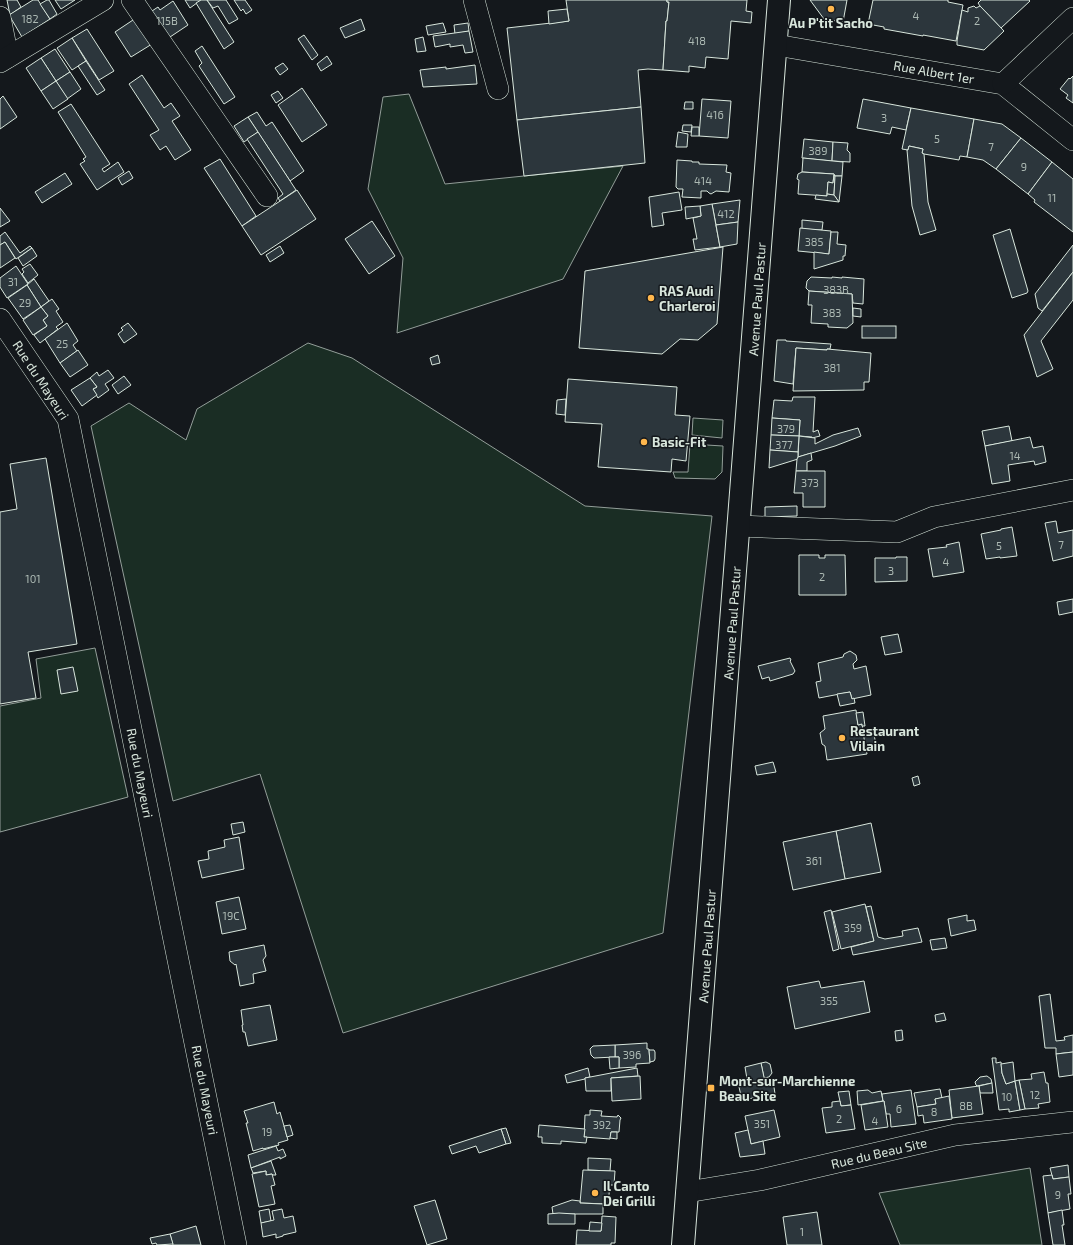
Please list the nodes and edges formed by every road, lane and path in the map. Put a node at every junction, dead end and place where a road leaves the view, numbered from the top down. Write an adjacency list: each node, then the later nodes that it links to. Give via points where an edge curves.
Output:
1 (103, 0): 8 (street)
2 (132, 0): 12 (street)
3 (474, 0): 10 (street)
4 (779, 0): 7 (main road, Avenue Paul Pastur)
5 (0, 17): 8 (street)
6 (1073, 18): 9 (street)
7 (776, 45): 9 (street, Rue Albert 1er); 15 (main road, Avenue Paul Pastur)
8 (4, 60)
9 (1003, 84): 11 (street, Rue Albert 1er)
10 (498, 89)
11 (1073, 140)
12 (266, 196)
13 (0, 319): 18 (street, Rue du Mayeuri, via 68,420)
14 (1073, 490): 15 (street, via 934,517 897,532)
15 (739, 526): 17 (main road, Avenue Paul Pastur)
16 (1073, 1122): 17 (street, Rue du Beau Site, via 955,1135 760,1180)
17 (687, 1192): 19 (main road, Avenue Paul Pastur)
18 (236, 1245)
19 (684, 1245)

